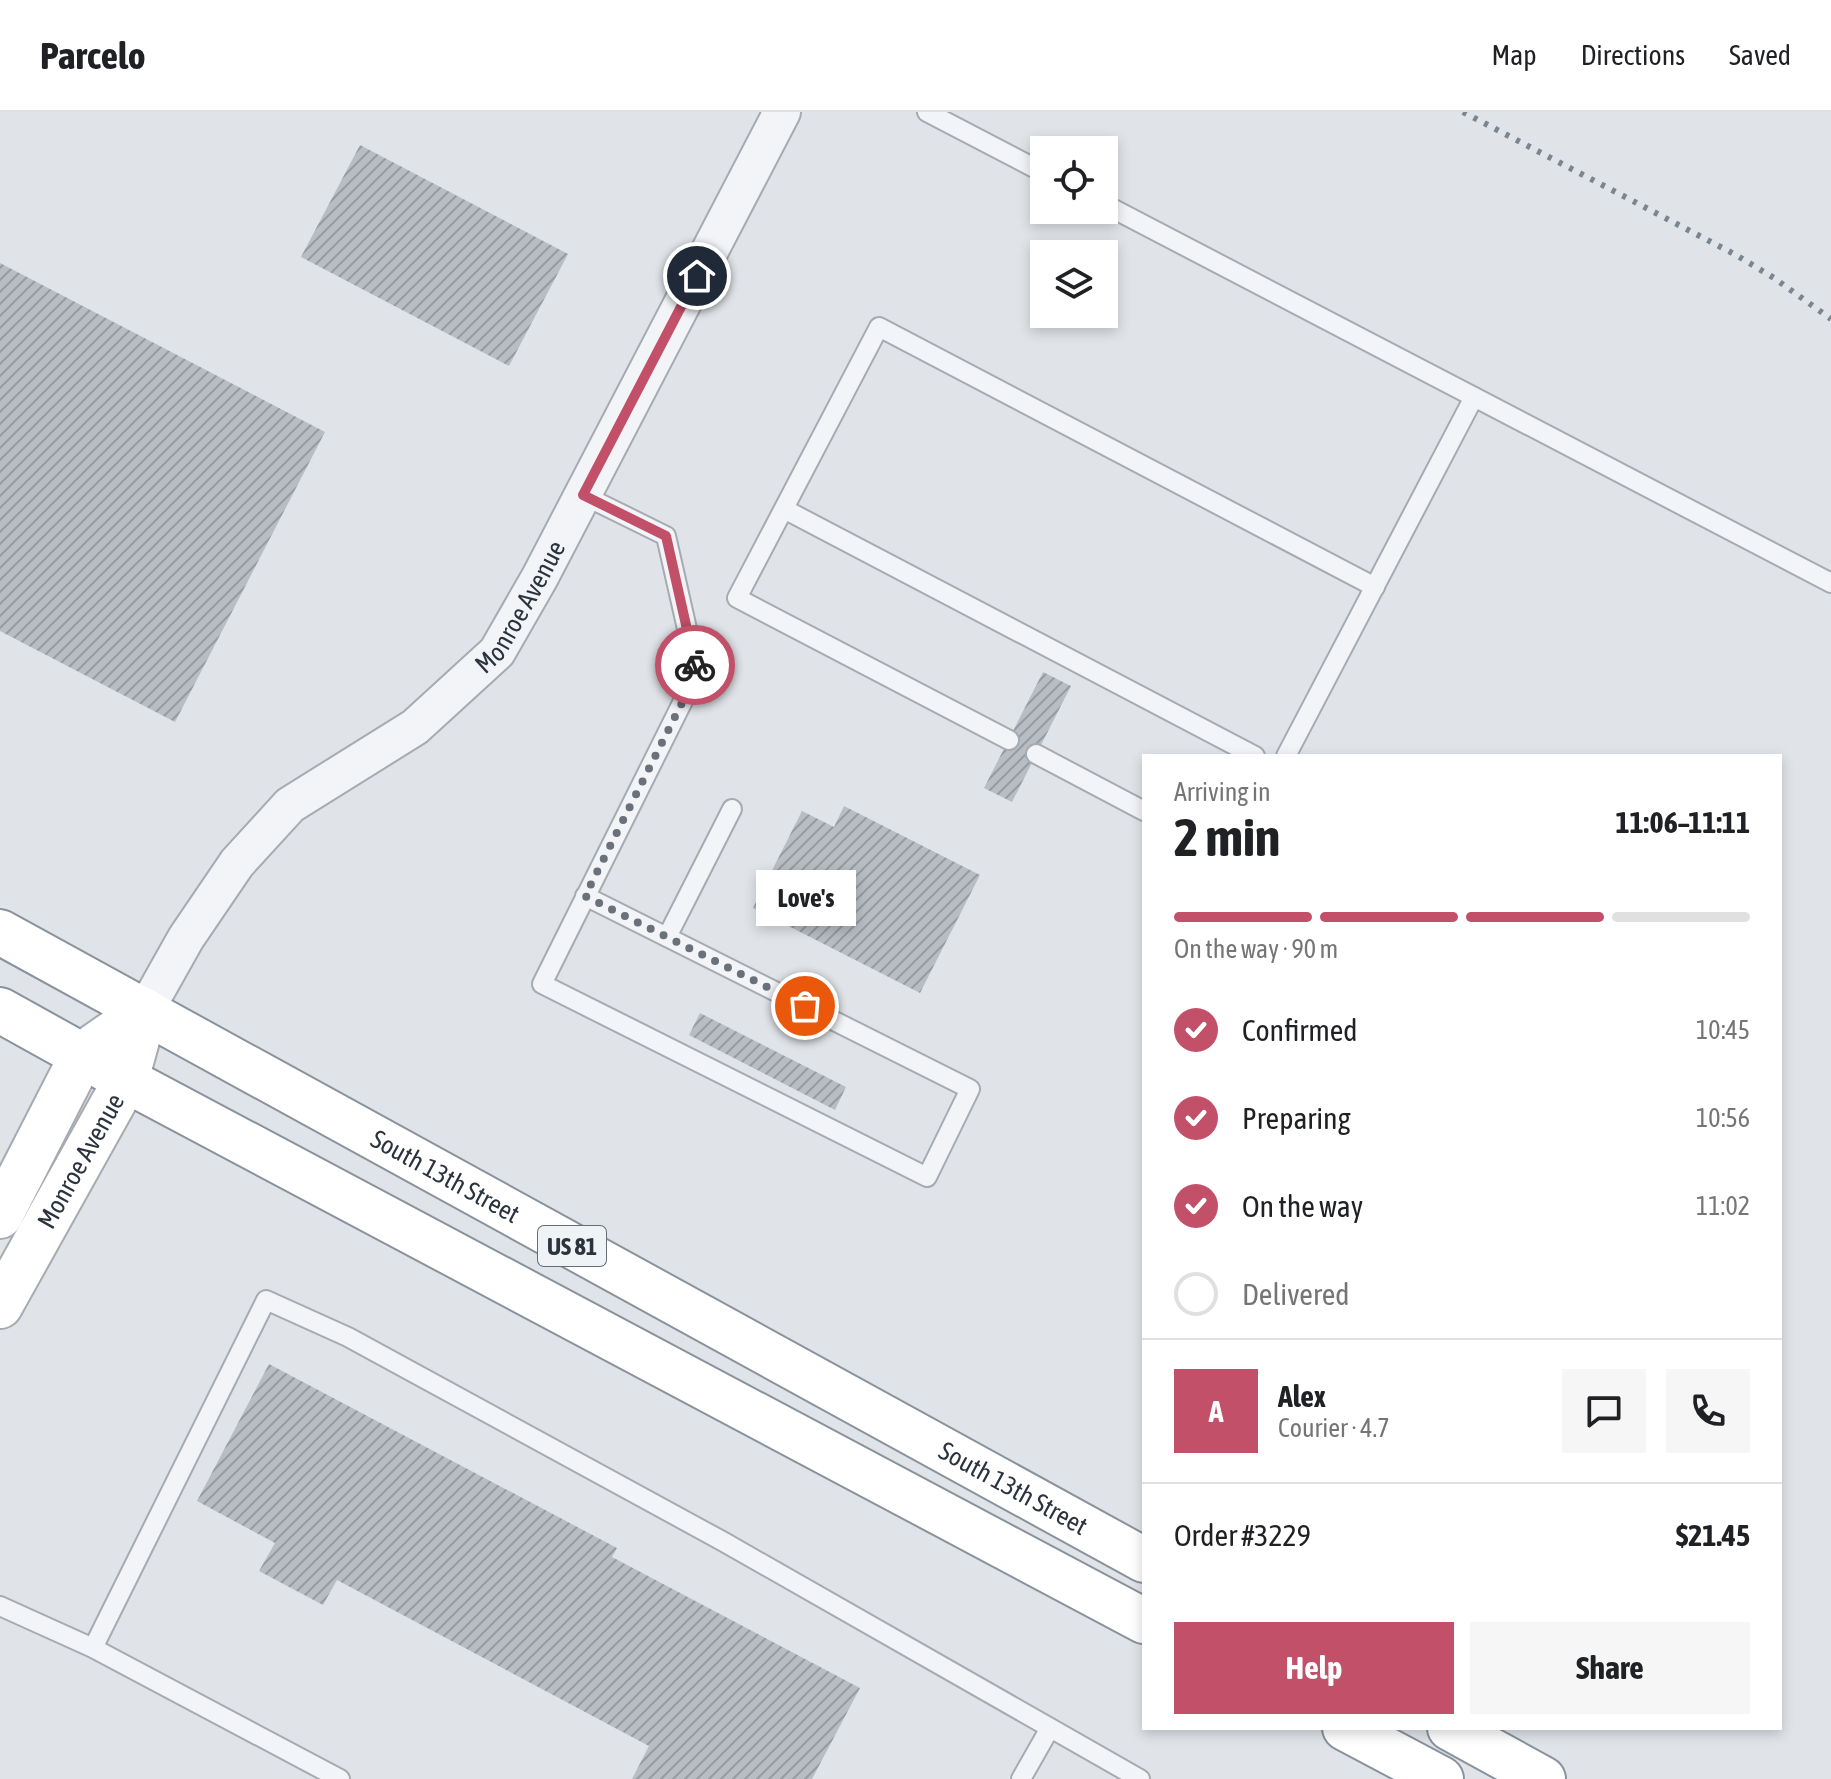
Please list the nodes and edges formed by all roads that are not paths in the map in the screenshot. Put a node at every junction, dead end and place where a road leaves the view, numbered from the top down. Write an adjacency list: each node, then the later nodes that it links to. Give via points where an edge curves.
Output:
1 (782, 112): 6 (street, Monroe Avenue)
2 (927, 112): 3 (lane)
3 (1030, 166)
4 (1118, 211): 5 (lane)
5 (1474, 397): 8 (lane); 9 (lane)
6 (583, 495): 16 (lane, via 666,536 697,673); 20 (street, Monroe Avenue, via 497,652 415,727 290,805 237,863)
7 (784, 509): 9 (lane, via 879,327); 10 (lane, via 737,598); 12 (lane)
8 (1831, 583)
9 (1375, 587): 13 (lane)
10 (1009, 740)
11 (1036, 754): 15 (lane)
12 (1251, 754)
13 (1287, 754)
14 (732, 809): 18 (lane)
15 (1142, 810)
16 (585, 896): 18 (lane); 18 (lane, via 542,984 927,1177 970,1089)
17 (0, 932): 20 (main road, South 13th Street / US 81)
18 (667, 937)
19 (0, 1010): 21 (main road, US 81)
20 (145, 1011): 21 (main road, Monroe Avenue); 22 (main road, Monroe Avenue); 25 (main road, South 13th Street / US 81)
21 (83, 1054): 22 (main road, US 81); 23 (main road, Monroe Avenue)
22 (126, 1080): 24 (main road, Monroe Avenue); 27 (main road, US 81)
23 (0, 1216)
24 (0, 1306)
25 (1142, 1559)
26 (0, 1606): 28 (lane)
27 (1142, 1620)
28 (93, 1648): 29 (lane, via 266,1300 348,1337 710,1534); 32 (lane)
29 (1050, 1728): 33 (lane); 34 (lane)
30 (1349, 1730): 35 (main road)
31 (1454, 1730): 36 (main road)
32 (340, 1779)
33 (1021, 1779)
34 (1140, 1779)
35 (1441, 1779)
36 (1543, 1779)

